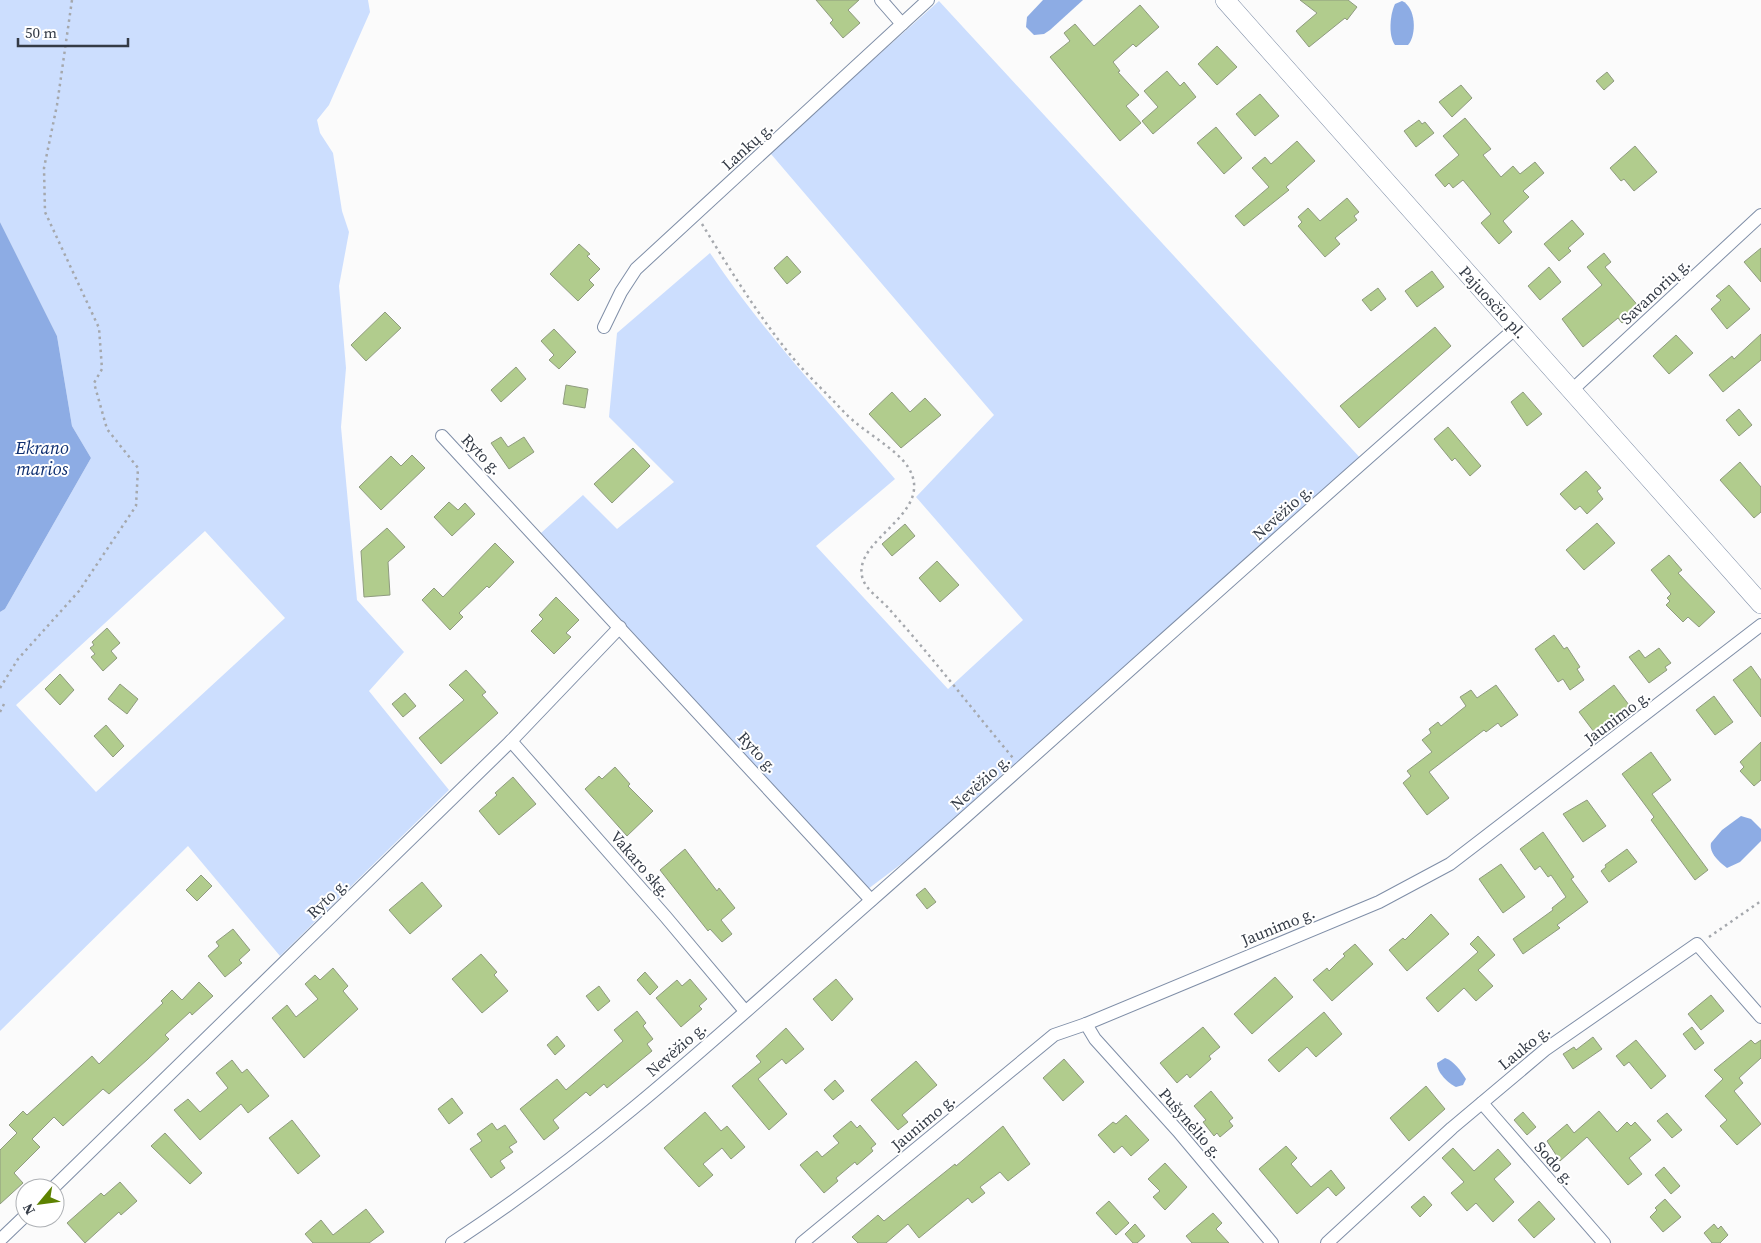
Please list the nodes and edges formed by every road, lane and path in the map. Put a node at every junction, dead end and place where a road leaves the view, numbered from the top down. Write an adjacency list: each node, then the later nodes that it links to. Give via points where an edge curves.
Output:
1 (72, 0): 15 (path, via 58,105 44,168 45,212 99,328 102,368 94,383 107,429 138,468 136,506 78,591 18,659)
2 (881, 0): 5 (street)
3 (928, 0): 5 (street, Lankų g.)
4 (1225, 0): 9 (main road, Pajuosčio pl.)
5 (902, 24): 6 (street, Lankų g.)
6 (696, 214): 8 (street, Lankų g., via 636,269); 19 (path, via 738,285 789,353 858,427 907,465 913,478 911,503 868,553 862,565 862,577)
7 (1761, 215): 10 (street, Savanorių g.)
8 (604, 327)
9 (1516, 328): 10 (main road, Pajuosčio pl.); 19 (street, Nevėžio g.)
10 (1571, 391): 12 (main road, Pajuosčio pl.)
11 (442, 436): 14 (street, Ryto g.)
12 (1761, 604)
13 (1761, 625): 25 (street, Jaunimo g., via 1431,876 1379,902)
14 (620, 627): 18 (street, Ryto g.); 20 (street, Ryto g.)
15 (0, 688)
16 (4, 704): 17 (path)
17 (0, 712)
18 (511, 741): 23 (street, Vakaro skg.); 27 (street, Ryto g.)
19 (1021, 767): 20 (street, Nevėžio g.)
20 (871, 900): 23 (street, Nevėžio g.)
21 (1761, 901): 22 (path)
22 (1697, 944): 24 (street); 26 (street, Lauko g., via 1561,1037)
23 (745, 1011): 30 (street, Nevėžio g., via 571,1160)
24 (1761, 1017)
25 (1086, 1024): 31 (street, Jaunimo g., via 1062,1030 1044,1042); 32 (street, Pušynėlio g., via 1095,1039)
26 (1482, 1104): 33 (street, Lauko g.); 34 (street, Sodo g.)
27 (63, 1178)
28 (15, 1226): 29 (street)
29 (0, 1240)
30 (452, 1243)
31 (802, 1243)
32 (1272, 1243)
33 (1327, 1243)
34 (1604, 1243)

